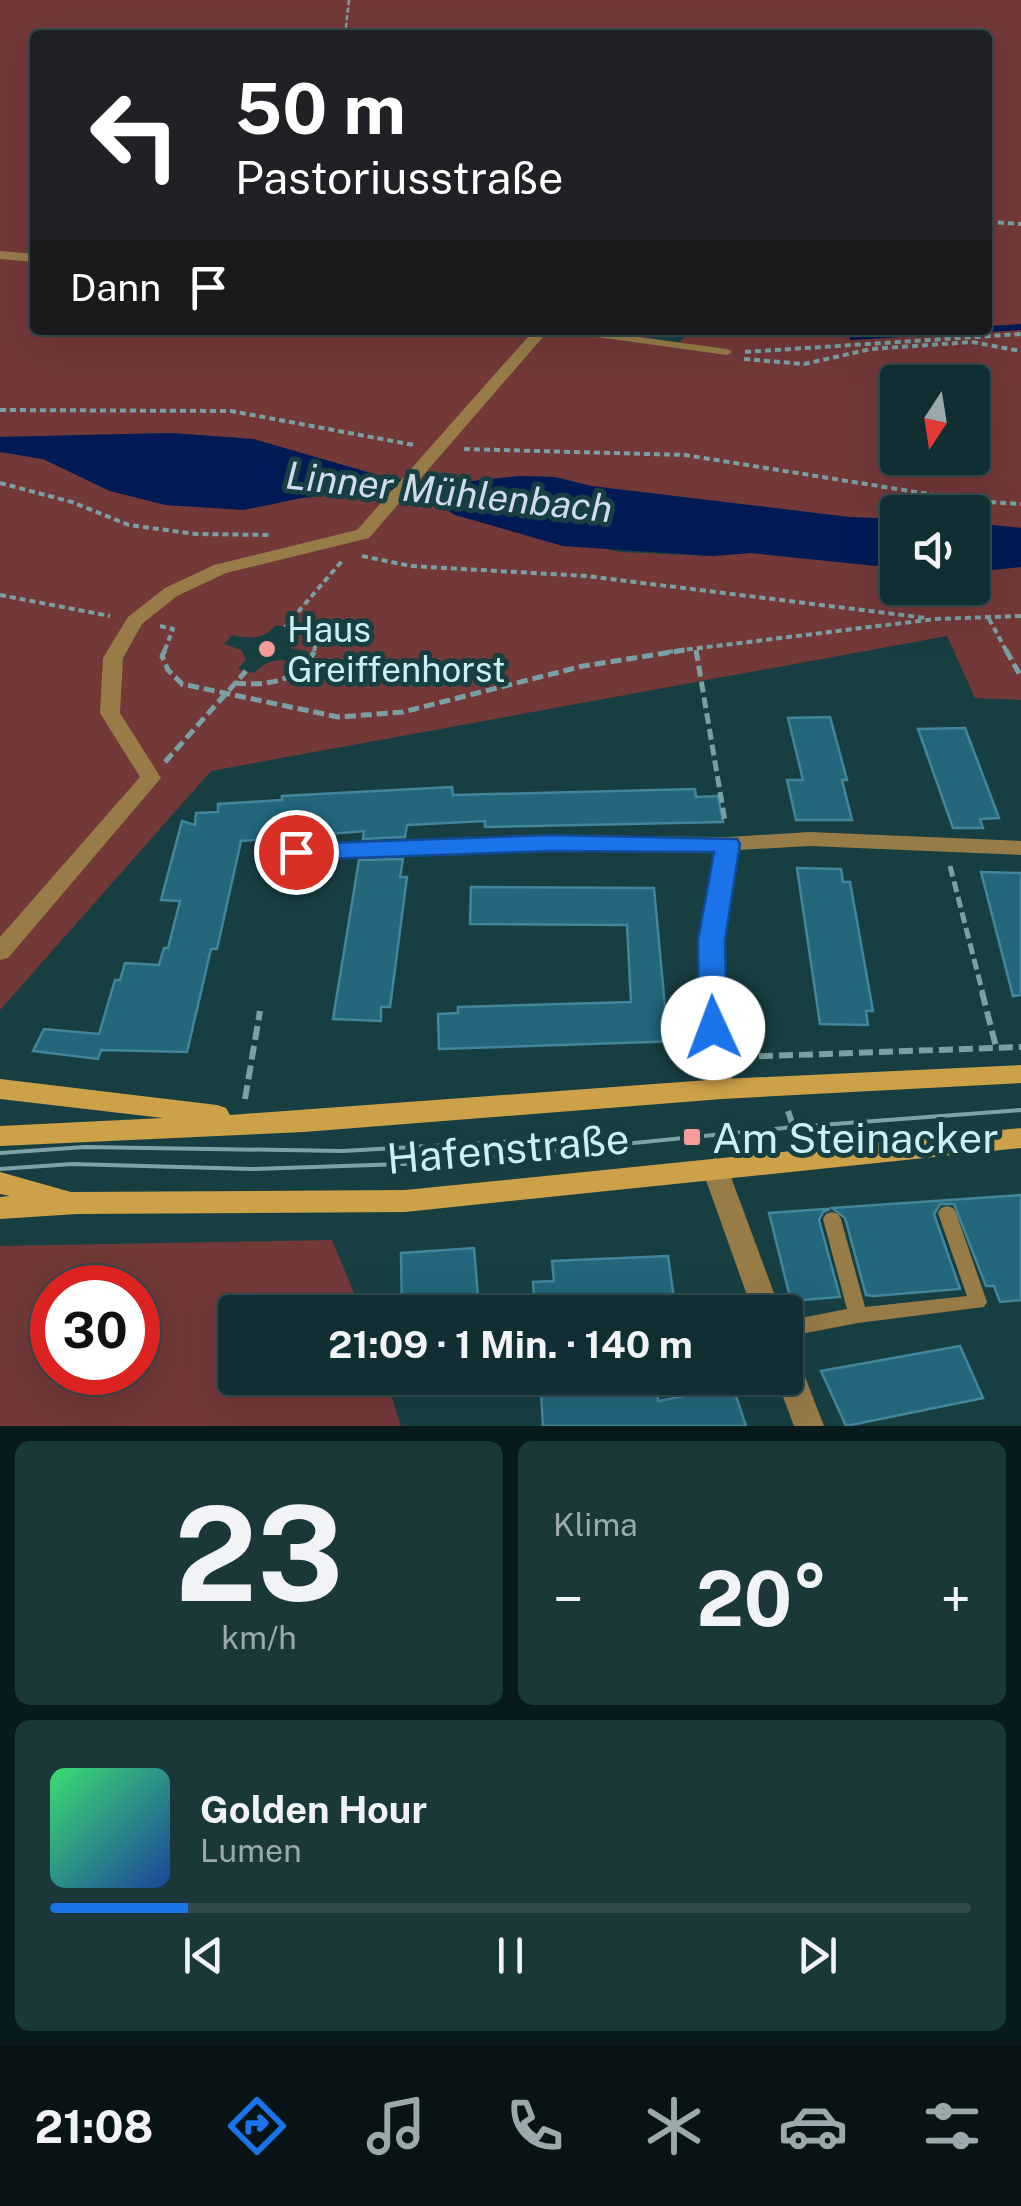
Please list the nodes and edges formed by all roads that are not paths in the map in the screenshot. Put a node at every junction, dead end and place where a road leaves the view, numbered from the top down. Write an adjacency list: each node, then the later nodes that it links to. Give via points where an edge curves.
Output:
1 (0, 255): 2 (street)
2 (30, 258)
3 (538, 335): 9 (street, via 363,534 220,569 171,592 135,621 114,658 110,713 151,778)
4 (604, 335): 5 (lane)
5 (728, 352)
6 (728, 844): 7 (street, via 810,839); 8 (street, via 550,843); 12 (street, via 711,940)
7 (1021, 848)
8 (268, 858)
9 (0, 952)
10 (1021, 1074): 12 (main road, Hafenstraße)
11 (0, 1089): 13 (main road)
12 (722, 1089): 13 (main road, Hafenstraße)
13 (304, 1122): 14 (main road, Hafenstraße)
14 (0, 1136)
15 (1021, 1138): 16 (main road, Hafenstraße)
16 (715, 1169): 18 (main road, Hafenstraße, via 405,1201); 22 (street)
17 (0, 1183): 18 (main road)
18 (76, 1203): 19 (main road, Hafenstraße)
19 (0, 1208)
20 (947, 1213): 23 (lane, via 978,1302)
21 (832, 1219): 23 (lane)
22 (762, 1295)
23 (858, 1316): 24 (lane)
24 (803, 1326)
25 (798, 1395): 26 (street)
26 (810, 1426)

